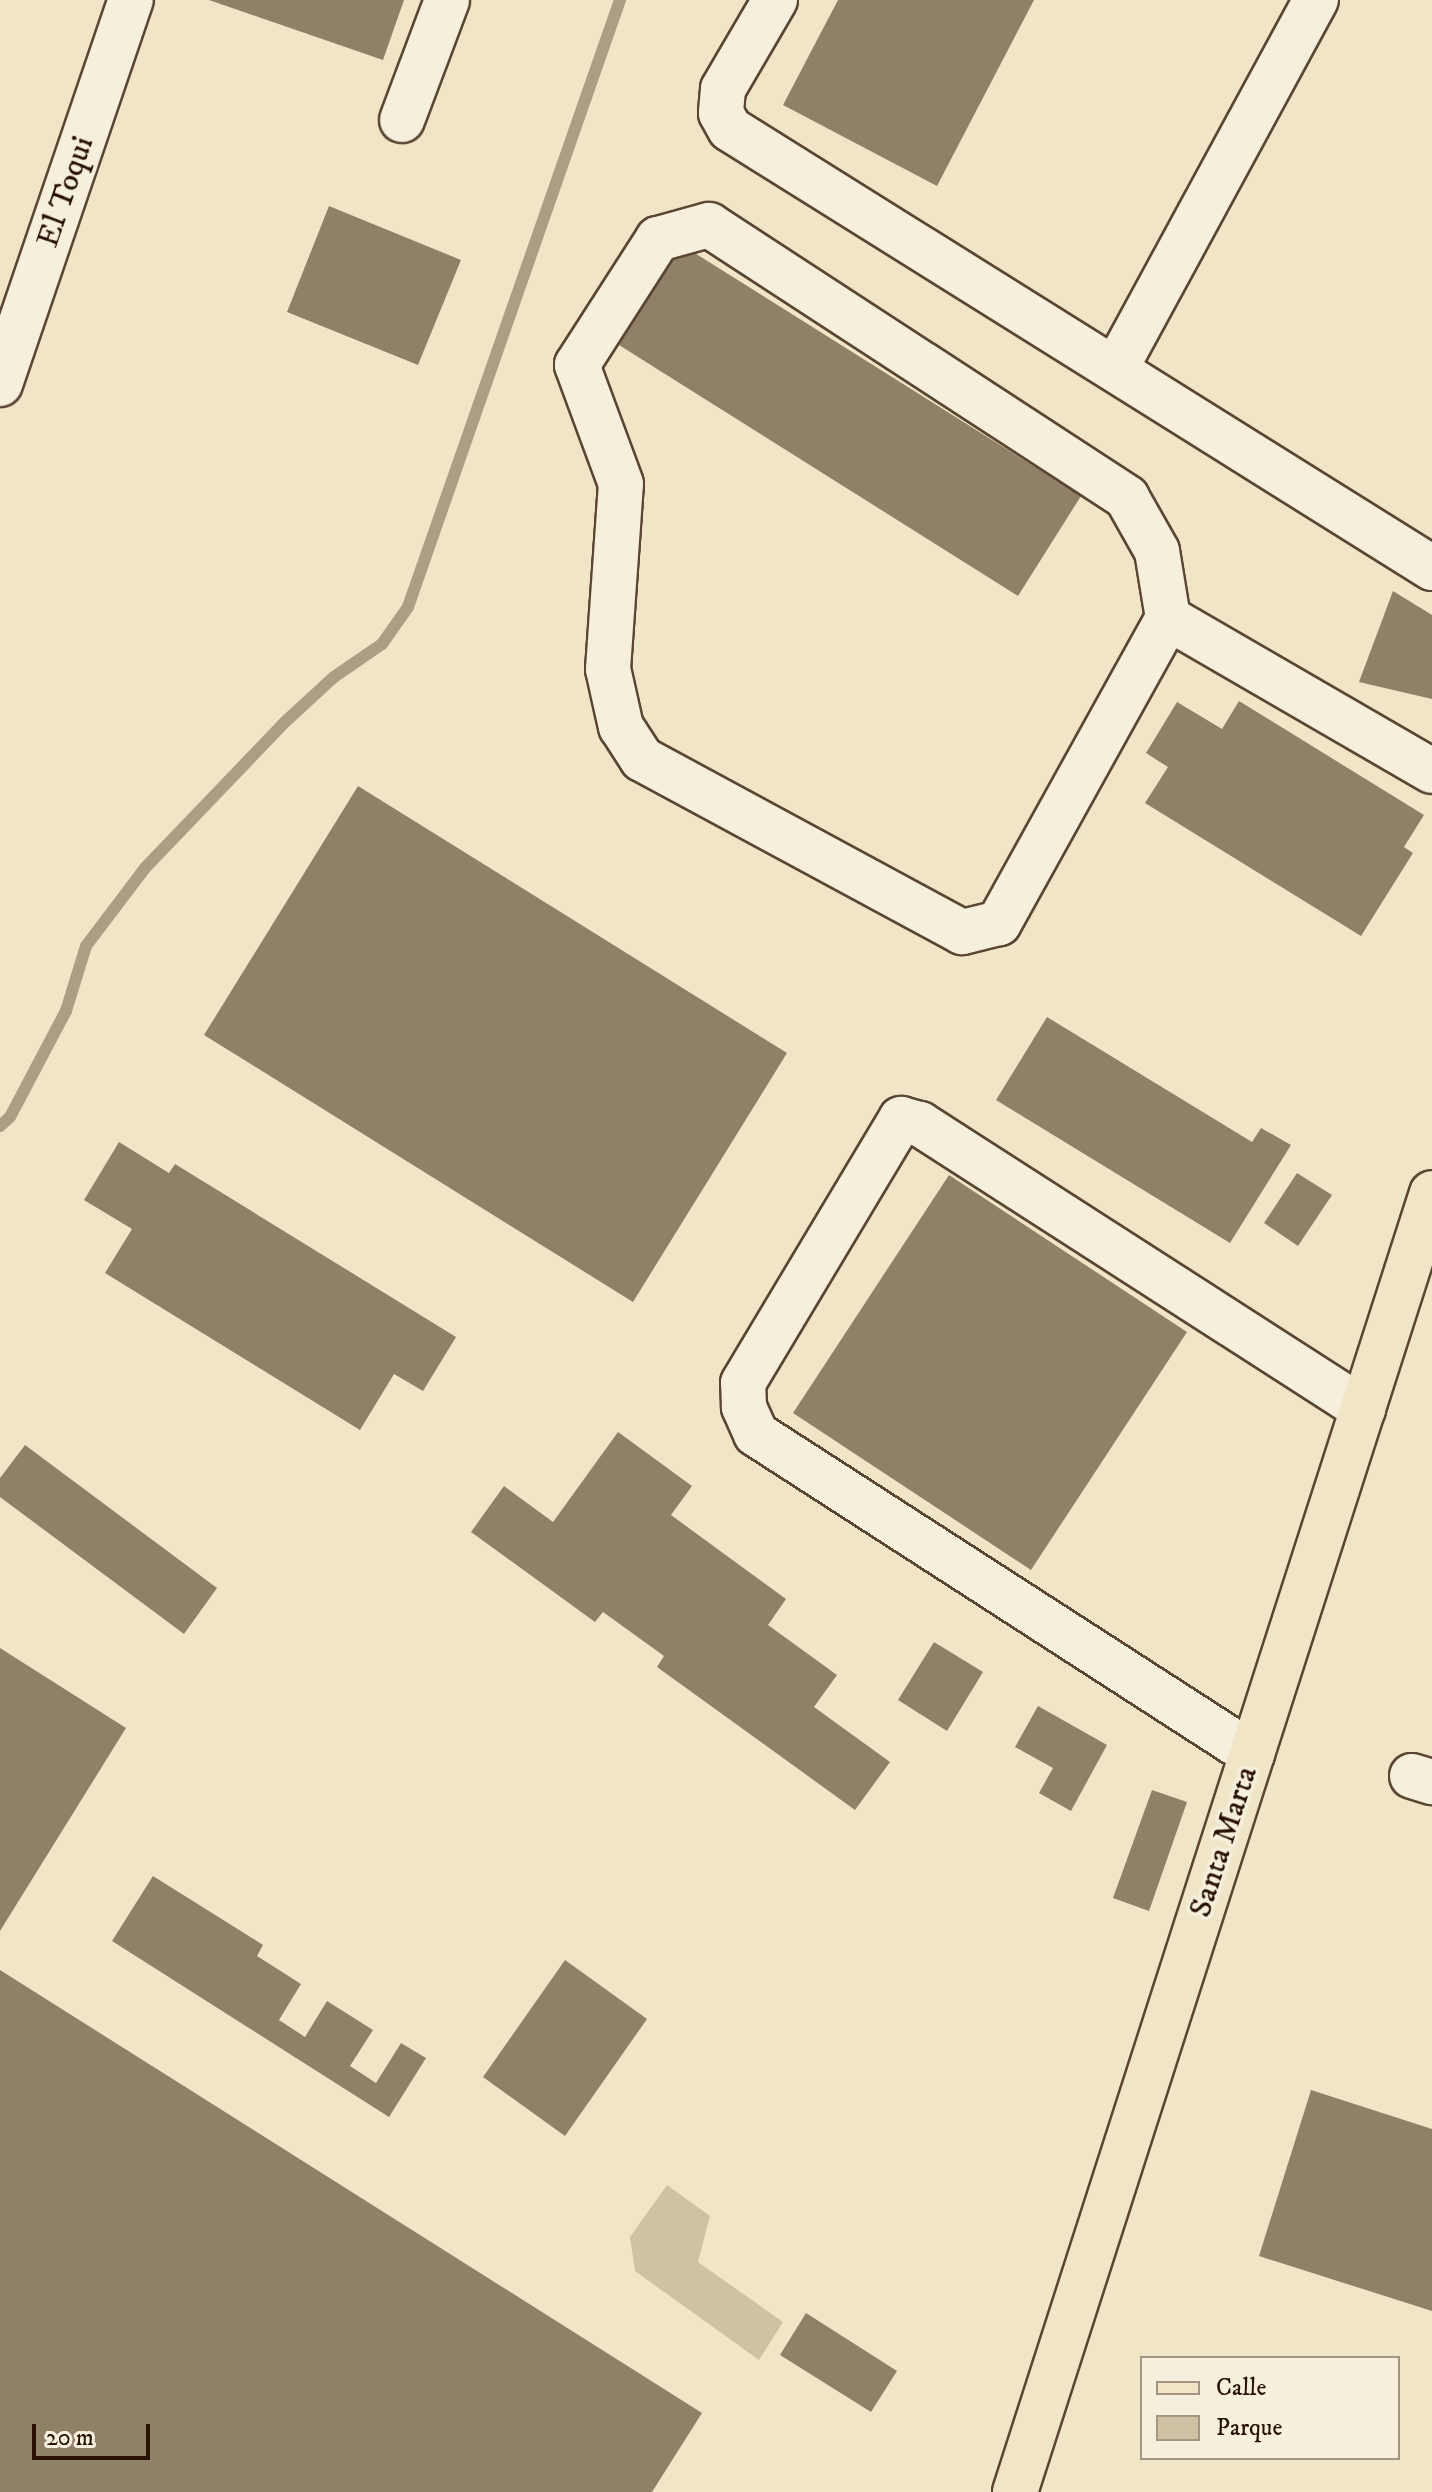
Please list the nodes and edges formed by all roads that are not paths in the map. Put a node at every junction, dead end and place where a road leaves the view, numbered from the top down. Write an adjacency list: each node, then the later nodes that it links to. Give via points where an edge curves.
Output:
1 (131, 0): 7 (street, El Toqui)
2 (447, 0): 5 (street)
3 (775, 0): 6 (street, via 723,89 721,113 730,129)
4 (1316, 0): 6 (street)
5 (402, 120)
6 (1116, 368): 8 (street)
7 (0, 384)
8 (1432, 568)
9 (1168, 618): 9 (street, via 1157,551 1127,498 709,225 658,239 577,365 621,484 608,669 621,727 642,759 962,932 999,923); 10 (street)
10 (1432, 771)
11 (1432, 1193): 12 (main road, Santa Marta)
12 (1363, 1409): 13 (main road, Santa Marta); 13 (street, via 920,1124 901,1119 743,1383 744,1407 756,1434)
13 (1252, 1754): 14 (main road, Santa Marta)
14 (1015, 2492)

